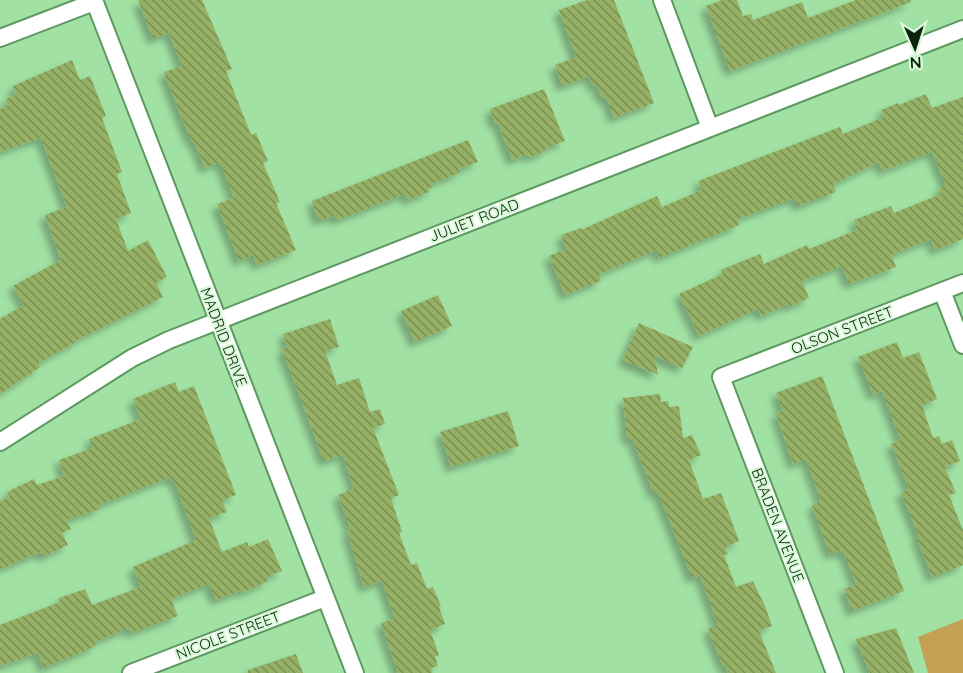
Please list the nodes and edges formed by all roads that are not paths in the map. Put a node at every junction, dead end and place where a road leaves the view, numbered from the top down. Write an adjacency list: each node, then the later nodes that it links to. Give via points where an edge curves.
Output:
1 (662, 0): 5 (street)
2 (94, 1): 4 (street); 8 (street, MADRID DRIVE)
3 (963, 29): 5 (street, JULIET ROAD)
4 (0, 38)
5 (710, 128): 8 (street, JULIET ROAD)
6 (963, 283): 7 (street, OLSON STREET)
7 (942, 291): 9 (street); 10 (street, OLSON STREET)
8 (218, 320): 11 (street, JULIET ROAD, via 132,358); 12 (street, MADRID DRIVE)
9 (963, 345)
10 (721, 377): 15 (street, BRADEN AVENUE)
11 (0, 442)
12 (326, 598): 13 (street, NICOLE STREET); 14 (street, MADRID DRIVE)
13 (131, 673)
14 (355, 673)
15 (835, 673)

